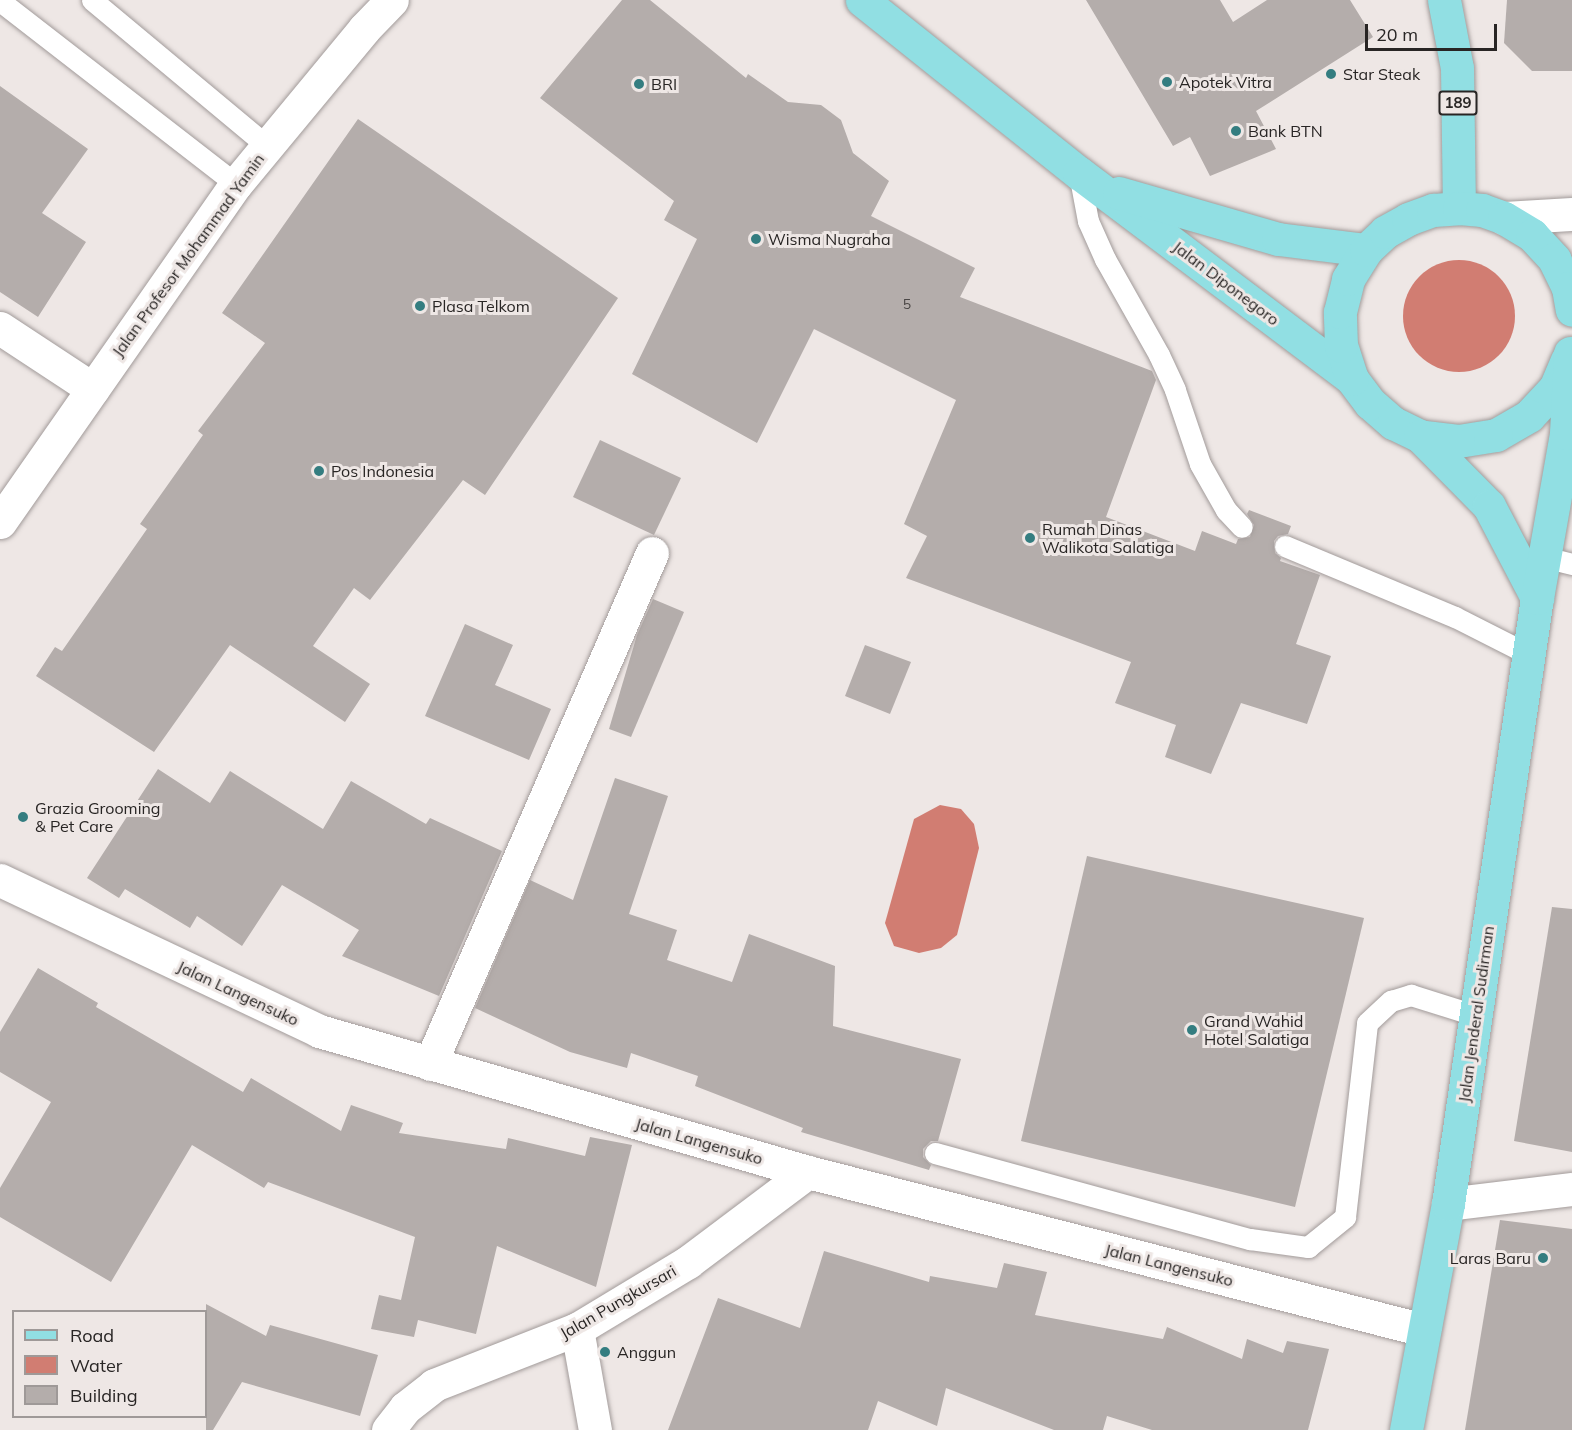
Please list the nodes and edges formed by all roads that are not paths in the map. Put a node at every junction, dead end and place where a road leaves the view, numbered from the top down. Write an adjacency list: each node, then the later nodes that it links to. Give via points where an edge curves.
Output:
1 (92, 0): 6 (lane)
2 (392, 0): 6 (street, Jalan Profesor Mohammad Yamin)
3 (862, 0): 7 (main road, Jalan Diponegoro)
4 (1444, 0): 9 (main road, 189, via 1457,68)
5 (0, 1): 8 (lane)
6 (267, 146): 8 (street, Jalan Profesor Mohammad Yamin)
7 (1090, 180): 12 (main road, Jalan Diponegoro, via 1278,239); 16 (main road, Jalan Diponegoro); 21 (lane, via 1088,221 1159,355 1200,464 1226,510)
8 (236, 184): 17 (street, Jalan Profesor Mohammad Yamin)
9 (1459, 208): 11 (main road, via 1482,210); 12 (main road, via 1433,210 1408,219 1385,232)
10 (1572, 214): 11 (street)
11 (1504, 218): 13 (main road, via 1532,235 1554,260 1568,288)
12 (1366, 250): 16 (main road, via 1348,279 1340,312 1341,346)
13 (1572, 310)
14 (0, 328): 17 (street)
15 (1571, 345): 18 (main road, via 1555,388 1529,416 1496,435 1458,441); 19 (main road, Jalan Jenderal Sudirman)
16 (1352, 379): 18 (main road, via 1370,404 1393,423)
17 (93, 389): 20 (street, Jalan Profesor Mohammad Yamin)
18 (1420, 436): 25 (main road, via 1489,507)
19 (1563, 512): 24 (main road, Jalan Jenderal Sudirman)
20 (0, 522)
21 (1242, 527)
22 (1285, 546): 26 (lane, via 1455,617)
23 (652, 553): 29 (street)
24 (1558, 561): 25 (main road, Jalan Jenderal Sudirman)
25 (1537, 598): 26 (main road, Jalan Jenderal Sudirman)
26 (1530, 655): 28 (main road, Jalan Jenderal Sudirman)
27 (0, 880): 29 (street, Jalan Langensuko, via 319,1031)
28 (1475, 1015): 30 (lane, via 1411,995 1391,1001 1367,1023 1345,1217 1308,1247 1250,1239); 33 (main road, Jalan Jenderal Sudirman)
29 (430, 1064): 31 (street, Jalan Langensuko)
30 (935, 1153)
31 (808, 1172): 34 (street, Jalan Pungkursari, via 688,1262); 35 (street, Jalan Langensuko)
32 (1572, 1189): 33 (street)
33 (1448, 1204): 35 (main road, Jalan Jenderal Sudirman)
34 (576, 1329): 36 (street, Jalan Pungkursari, via 434,1385 405,1408); 37 (street)
35 (1424, 1330): 38 (main road, Jalan Jenderal Sudirman)
36 (388, 1430)
37 (595, 1430)
38 (1406, 1430)

